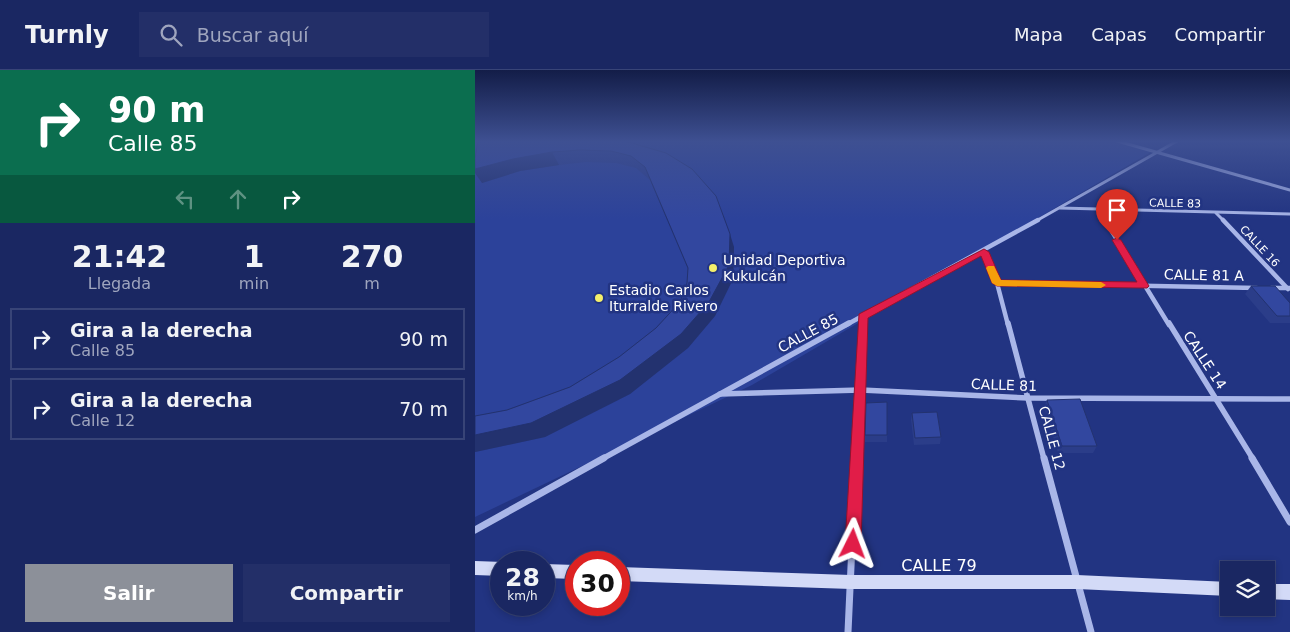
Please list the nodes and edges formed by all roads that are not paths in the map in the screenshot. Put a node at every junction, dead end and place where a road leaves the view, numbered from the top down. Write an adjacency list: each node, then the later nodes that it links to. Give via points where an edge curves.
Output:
1 (1131, 167): 4 (street, CALLE 85)
2 (1211, 167): 3 (street)
3 (1290, 190)
4 (1060, 208): 5 (street, CALLE 83); 8 (street, CALLE 85)
5 (1099, 210): 6 (street, CALLE 83); 10 (street, CALLE 14)
6 (1216, 213): 7 (street, CALLE 83); 11 (street, CALLE 16)
7 (1290, 214)
8 (984, 252): 9 (street, CALLE 12); 12 (street, CALLE 85)
9 (997, 283): 10 (street, CALLE 81 A); 15 (street, CALLE 12)
10 (1144, 286): 11 (street, CALLE 81 A); 16 (street, CALLE 14)
11 (1289, 289)
12 (863, 316): 13 (street); 14 (street, CALLE 85)
13 (861, 390): 14 (street, CALLE 81); 15 (street, CALLE 81); 23 (street)
14 (717, 394): 19 (street, CALLE 85)
15 (1028, 398): 16 (street, CALLE 81); 24 (street, CALLE 12)
16 (1217, 399): 17 (street, CALLE 81); 18 (street, CALLE 14)
17 (1290, 399)
18 (1290, 522)
19 (475, 530)
20 (475, 568): 21 (main road)
21 (490, 569)
22 (630, 574): 23 (main road, CALLE 79)
23 (851, 582): 24 (main road, CALLE 79); 28 (street)
24 (1077, 582): 25 (main road, CALLE 79); 29 (street, CALLE 12)
25 (1220, 589)
26 (1275, 591): 27 (main road)
27 (1290, 592)
28 (849, 632)
29 (1091, 632)

